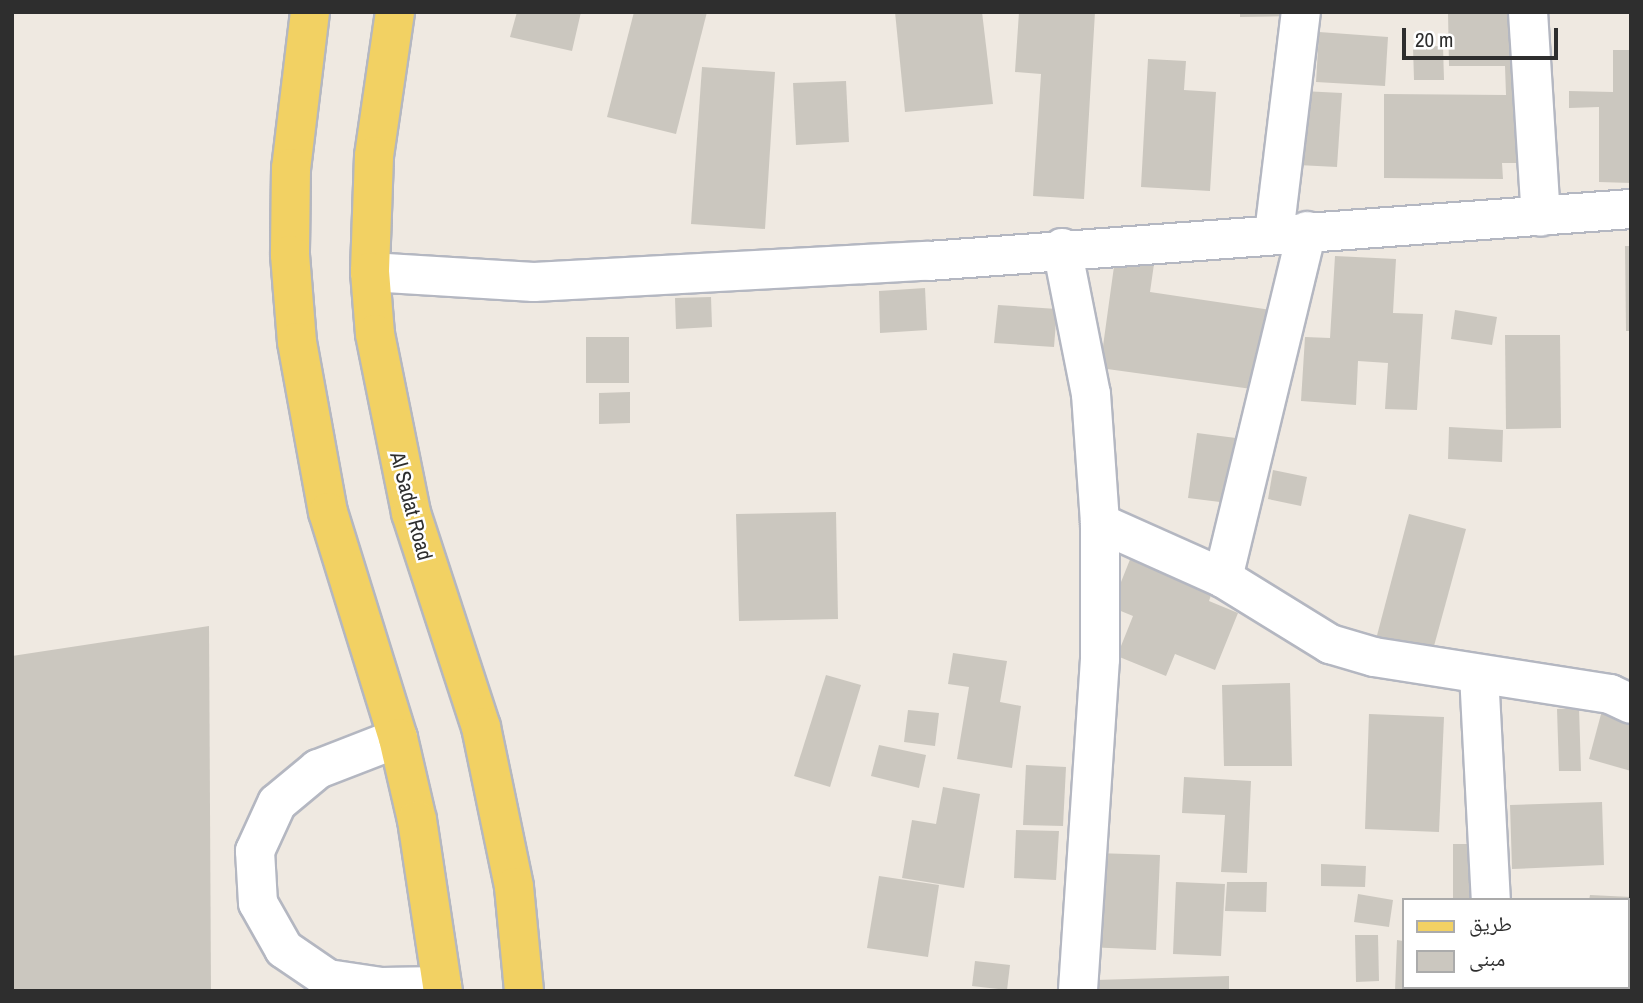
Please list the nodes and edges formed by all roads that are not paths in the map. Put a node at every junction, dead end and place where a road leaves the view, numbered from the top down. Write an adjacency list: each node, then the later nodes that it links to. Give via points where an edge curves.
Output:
1 (310, 12): 14 (main road, via 291,168 290,255 297,342 328,512)
2 (395, 12): 9 (main road, Al Sadat Road, via 374,156)
3 (1301, 12): 7 (street)
4 (1528, 12): 6 (street)
5 (1631, 209): 6 (street)
6 (1541, 217): 7 (street)
7 (1291, 233): 8 (street); 11 (street)
8 (1062, 248): 9 (street, via 915,262 534,282); 10 (street, via 1091,394)
9 (370, 272): 17 (main road, Al Sadat Road, via 375,334 396,454 428,571 481,727 514,887)
10 (1100, 523): 11 (street); 18 (street, via 1100,672)
11 (1223, 578): 12 (street, via 1329,644 1374,657)
12 (1479, 674): 13 (street, via 1610,694); 15 (street)
13 (1631, 704)
14 (398, 738): 16 (main road, via 417,820); 16 (street, via 317,769 277,803 255,851 258,903 284,949 328,979 381,987)
15 (1491, 898)
16 (443, 988)
17 (524, 991)
18 (1078, 991)

